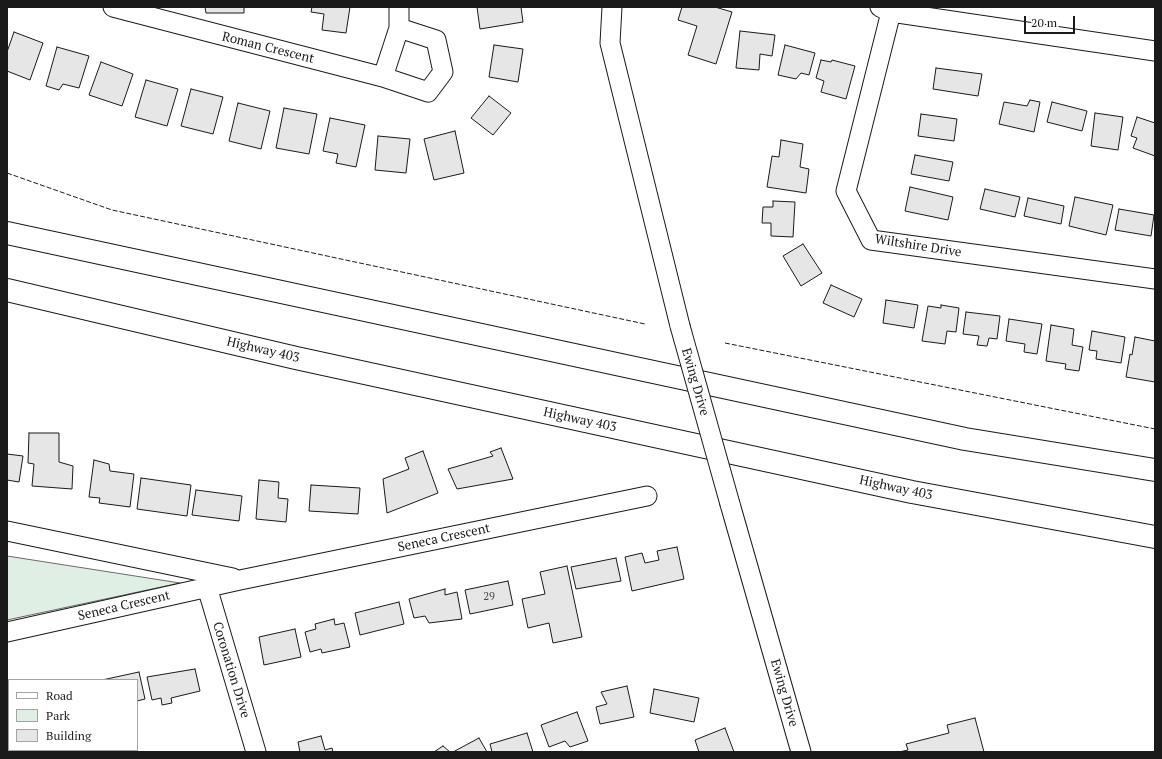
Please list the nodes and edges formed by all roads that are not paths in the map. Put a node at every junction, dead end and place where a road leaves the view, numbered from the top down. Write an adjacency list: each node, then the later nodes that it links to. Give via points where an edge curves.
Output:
1 (112, 7): 5 (street, Roman Crescent)
2 (399, 7): 6 (street)
3 (612, 7): 20 (street, Ewing Drive, bridge, via 610,43 680,326)
4 (885, 9): 7 (street); 10 (street, Wiltshire Drive, via 846,191 871,240)
5 (153, 13): 8 (street, Roman Crescent)
6 (398, 28): 8 (street); 8 (street, Roman Crescent, via 436,40 443,72 428,92)
7 (1155, 51)
8 (383, 77)
9 (7, 233): 12 (highway, via 965,439)
10 (1155, 279)
11 (7, 290): 15 (highway, Highway 403, via 296,358 912,492)
12 (1155, 470)
13 (647, 496): 16 (street, Seneca Crescent)
14 (7, 531): 16 (street, Seneca Crescent)
15 (1155, 537)
16 (240, 580): 17 (street, Seneca Crescent)
17 (207, 587): 18 (street, Seneca Crescent); 19 (street, Coronation Drive)
18 (7, 632)
19 (256, 752)
20 (801, 752)

